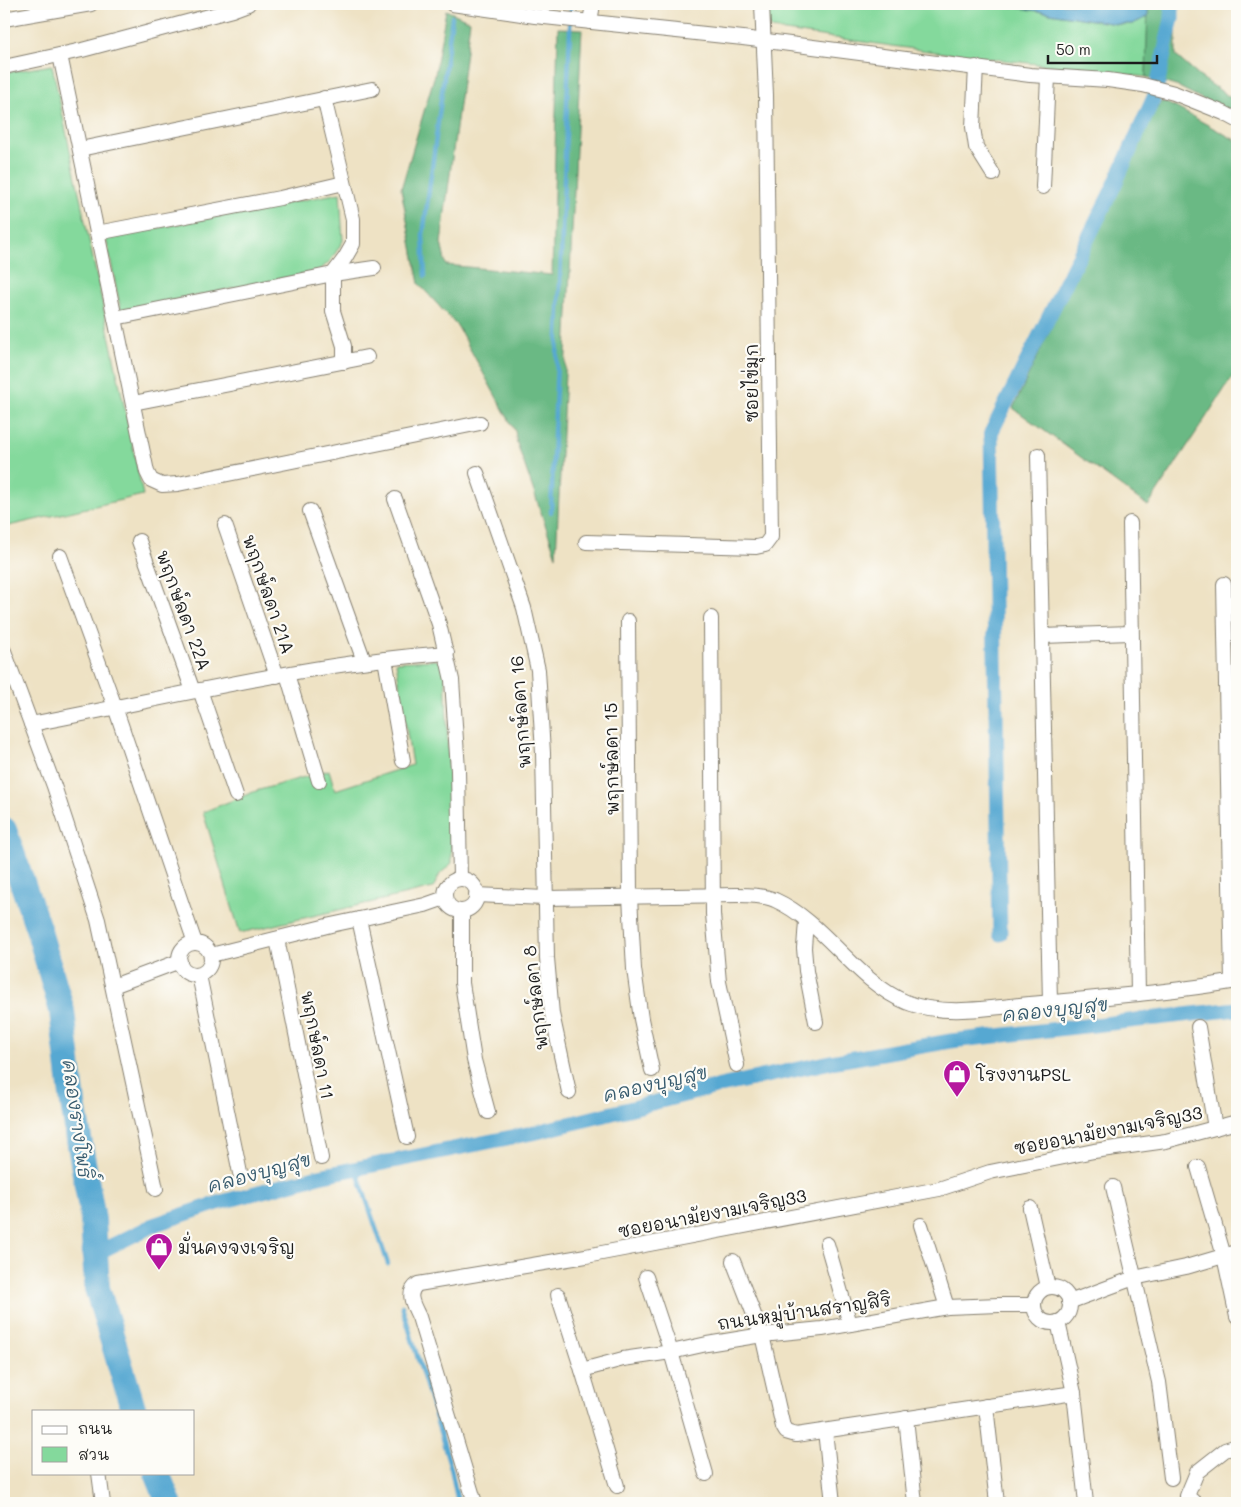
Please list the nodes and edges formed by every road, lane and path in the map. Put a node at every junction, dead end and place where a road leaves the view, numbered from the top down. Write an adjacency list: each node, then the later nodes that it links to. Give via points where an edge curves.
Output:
1 (91, 4): 6 (street)
2 (248, 4): 10 (street)
3 (452, 4): 8 (street)
4 (593, 4): 8 (street)
5 (762, 4): 9 (street)
6 (32, 9): 7 (street)
7 (4, 19)
8 (590, 22): 9 (street)
9 (763, 41): 12 (street); 36 (street, ซอยไข่มุก, via 771,537 765,545 756,547)
10 (60, 55): 11 (street); 17 (street)
11 (4, 67)
12 (976, 68): 13 (street); 18 (street, via 973,127 976,147)
13 (1048, 77): 16 (street, via 1143,85 1174,93); 20 (street)
14 (372, 89): 15 (street)
15 (324, 98): 17 (street); 19 (street)
16 (1237, 120)
17 (80, 149): 21 (street)
18 (993, 174)
19 (344, 183): 21 (street); 23 (street, via 353,219 353,244)
20 (1043, 187)
21 (97, 233): 24 (street)
22 (374, 268): 23 (street)
23 (333, 274): 24 (street); 26 (street, via 333,311 344,346)
24 (115, 318): 27 (street)
25 (367, 358): 26 (street)
26 (344, 362): 27 (street)
27 (133, 404): 28 (street, via 147,472 151,480 162,485)
28 (480, 423)
29 (1038, 455): 42 (street)
30 (476, 473): 59 (street, พฤกษ์ลดา 16, via 524,608 538,670)
31 (395, 499): 44 (street)
32 (310, 511): 46 (street)
33 (1130, 523): 41 (street)
34 (225, 524): 47 (street, พฤกษ์ลดา 21A)
35 (139, 541): 48 (street, พฤกษ์ลดา 22A)
36 (586, 542)
37 (60, 556): 49 (street)
38 (1224, 584): 68 (street)
39 (711, 618): 56 (street)
40 (628, 621): 57 (street, พฤกษ์ลดา 15)
41 (1131, 633): 42 (street); 70 (street)
42 (1042, 636): 71 (street)
43 (4, 651): 50 (street)
44 (447, 653): 45 (street); 54 (street, via 456,718)
45 (385, 659): 46 (street); 51 (street)
46 (364, 661): 47 (street)
47 (282, 675): 48 (street); 52 (street, พฤกษ์ลดา 21A)
48 (197, 691): 49 (street); 53 (street, พฤกษ์ลดา 22A)
49 (115, 707): 50 (street); 64 (street)
50 (31, 724): 69 (street, via 86,879)
51 (403, 762)
52 (319, 781)
53 (236, 795)
54 (460, 879): 55 (street, via 470,882); 58 (street, via 447,887)
55 (476, 895): 59 (street); 60 (street, via 472,906)
56 (713, 895): 57 (street); 62 (street, via 773,900); 74 (street, via 719,982)
57 (630, 897): 59 (street); 75 (street, พฤกษ์ลดา 15, via 634,969)
58 (445, 898): 60 (street, via 453,909); 61 (street)
59 (545, 898): 76 (street, พฤกษ์ลดา 8, via 552,1014)
60 (462, 911): 77 (street, via 464,1001 474,1060)
61 (359, 919): 63 (street); 80 (street)
62 (806, 921): 71 (street, via 871,981 907,1002 943,1010); 72 (street, via 806,971)
63 (277, 939): 65 (street); 81 (street, พฤกษ์ลดา 11)
64 (194, 943): 65 (street, via 205,946); 66 (street, via 182,951)
65 (211, 955): 67 (street, via 210,965)
66 (180, 961): 67 (street, via 184,970); 69 (street)
67 (199, 975): 83 (street)
68 (1235, 981): 70 (street)
69 (113, 986): 85 (street)
70 (1138, 994): 71 (street)
71 (1050, 1002)
72 (816, 1022)
73 (1198, 1027): 79 (street)
74 (737, 1065)
75 (652, 1070)
76 (569, 1092)
77 (488, 1112)
78 (1237, 1122): 79 (street, ซอยอนามัยงามเจริญ33)
79 (1216, 1128): 114 (street, ซอยอนามัยงามเจริญ33, via 1166,1142 1094,1151 990,1172 939,1189 586,1256 418,1284 410,1297 419,1317)
80 (407, 1137)
81 (321, 1158)
82 (1198, 1166): 89 (street)
83 (240, 1173)
84 (1113, 1187): 92 (street)
85 (156, 1189)
86 (1030, 1208): 93 (street)
87 (921, 1225): 97 (street)
88 (827, 1244): 100 (street)
89 (1230, 1254): 92 (street); 98 (street)
90 (734, 1261): 101 (street)
91 (646, 1277): 102 (street)
92 (1134, 1278): 95 (street); 111 (street, via 1159,1382)
93 (1048, 1287): 95 (street, via 1062,1290); 96 (street, via 1036,1295)
94 (558, 1295): 103 (street)
95 (1069, 1302): 99 (street, via 1069,1311)
96 (1034, 1305): 97 (street, ถนนหมู่บ้านสราญสิริ); 99 (street, via 1035,1314 1040,1319)
97 (947, 1307): 100 (street, ถนนหมู่บ้านสราญสิริ)
98 (1237, 1317)
99 (1058, 1322): 104 (street)
100 (850, 1324): 101 (street, ถนนหมู่บ้านสราญสิริ)
101 (762, 1335): 102 (street, ถนนหมู่บ้านสราญสิริ); 107 (street, via 786,1432 796,1435)
102 (671, 1352): 103 (street, ถนนหมู่บ้านสราญสิริ, via 623,1359); 110 (street)
103 (582, 1370): 112 (street)
104 (1074, 1393): 105 (street); 118 (street)
105 (986, 1406): 106 (street); 117 (street)
106 (906, 1418): 107 (street); 116 (street)
107 (825, 1430): 115 (street)
108 (1237, 1446): 119 (street, via 1225,1450 1197,1472 1187,1496)
109 (99, 1474): 113 (street)
110 (706, 1474)
111 (1171, 1478)
112 (617, 1486)
113 (103, 1503)
114 (475, 1503)
115 (833, 1503)
116 (915, 1503)
117 (998, 1503)
118 (1086, 1503)
119 (1195, 1503)

